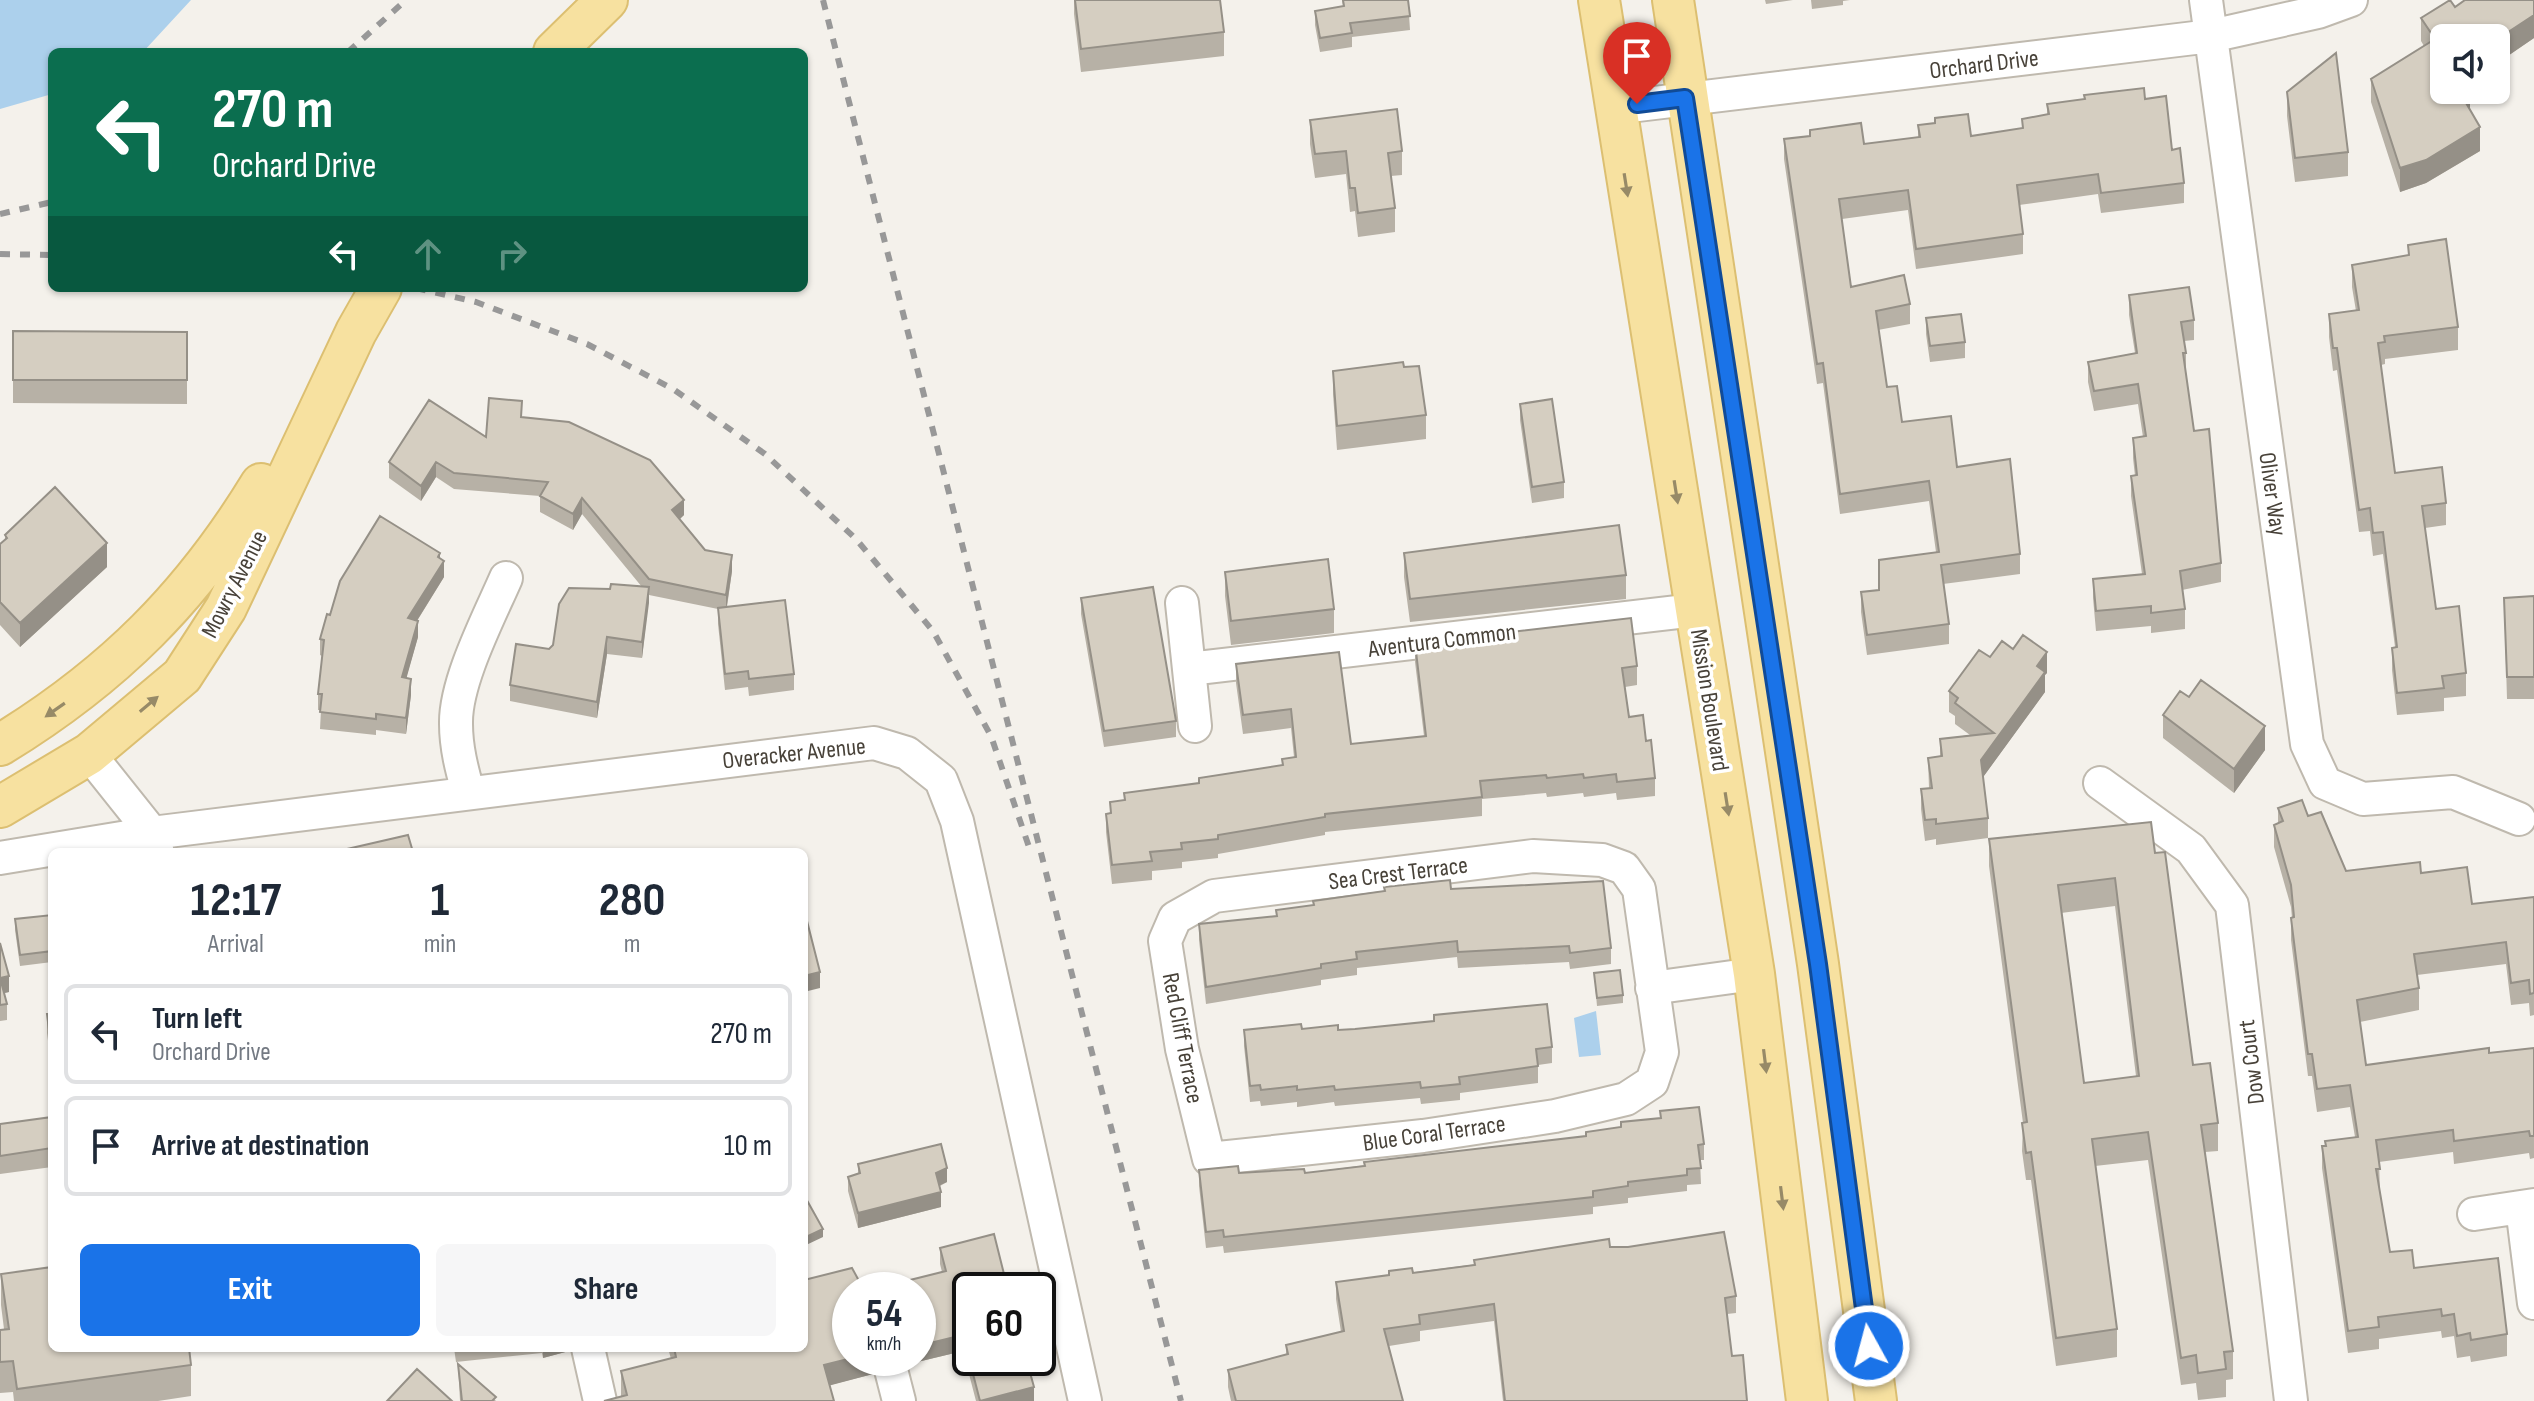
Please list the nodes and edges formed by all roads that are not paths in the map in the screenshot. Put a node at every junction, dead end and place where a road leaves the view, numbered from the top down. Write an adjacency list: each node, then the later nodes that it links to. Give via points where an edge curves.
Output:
1 (577, 0): 8 (main road)
2 (607, 0): 9 (main road)
3 (1599, 0): 11 (main road, Mission Boulevard)
4 (1673, 0): 10 (main road)
5 (2206, 0): 7 (street, Oliver Way)
6 (2351, 0): 7 (street, Orchard Drive)
7 (2211, 36): 10 (street, Orchard Drive); 26 (street, Oliver Way, via 2307,744 2325,783 2363,799 2453,792)
8 (529, 48)
9 (558, 48)
10 (1685, 98): 11 (street, Orchard Drive); 44 (main road, via 1818,964)
11 (1613, 108): 17 (main road, Mission Boulevard, one-way to 17)
12 (358, 292): 14 (main road, Mowry Avenue, via 272,466)
13 (379, 292): 21 (main road, Mowry Avenue, one-way to 13, via 182,676 226,608)
14 (240, 517): 20 (main road, Mowry Avenue, one-way to 20, via 168,613 129,652 91,685); 21 (main road, via 185,620 86,728 81,744)
15 (506, 578): 24 (street, via 470,663 455,721)
16 (1182, 603): 18 (street)
17 (1695, 610): 18 (street, Aventura Common); 32 (main road, Mission Boulevard, one-way to 32)
18 (1189, 669): 19 (street)
19 (1195, 726)
20 (0, 745)
21 (89, 754): 22 (main road, via 72,757 54,751); 25 (main road, Mowry Avenue); 27 (street)
22 (0, 766)
23 (2100, 783): 45 (street, Dow Court, via 2191,849 2232,905)
24 (468, 792): 27 (street, Overacker Avenue); 42 (street, Overacker Avenue, via 874,743 907,753 941,780 957,821)
25 (0, 807)
26 (2519, 819)
27 (155, 842): 28 (street)
28 (97, 848)
29 (48, 853): 30 (street)
30 (0, 858)
31 (1175, 918): 33 (street, Sea Crest Terrace, via 1214,896 1533,856 1602,860 1624,868 1639,889); 34 (street, Red Cliff Terrace, via 1165,941 1182,1049)
32 (1754, 974): 33 (street); 43 (main road, Mission Boulevard, one-way to 43)
33 (1652, 988): 34 (street, Blue Coral Terrace, via 1662,1052 1652,1082 1626,1099 1423,1136)
34 (1209, 1159)
35 (2528, 1206): 36 (street); 37 (street)
36 (2474, 1214)
37 (2534, 1303)
38 (589, 1352): 40 (street)
39 (893, 1376): 41 (street)
40 (600, 1401)
41 (899, 1401)
42 (1085, 1401)
43 (1807, 1401)
44 (1876, 1401)
45 (2291, 1401)

